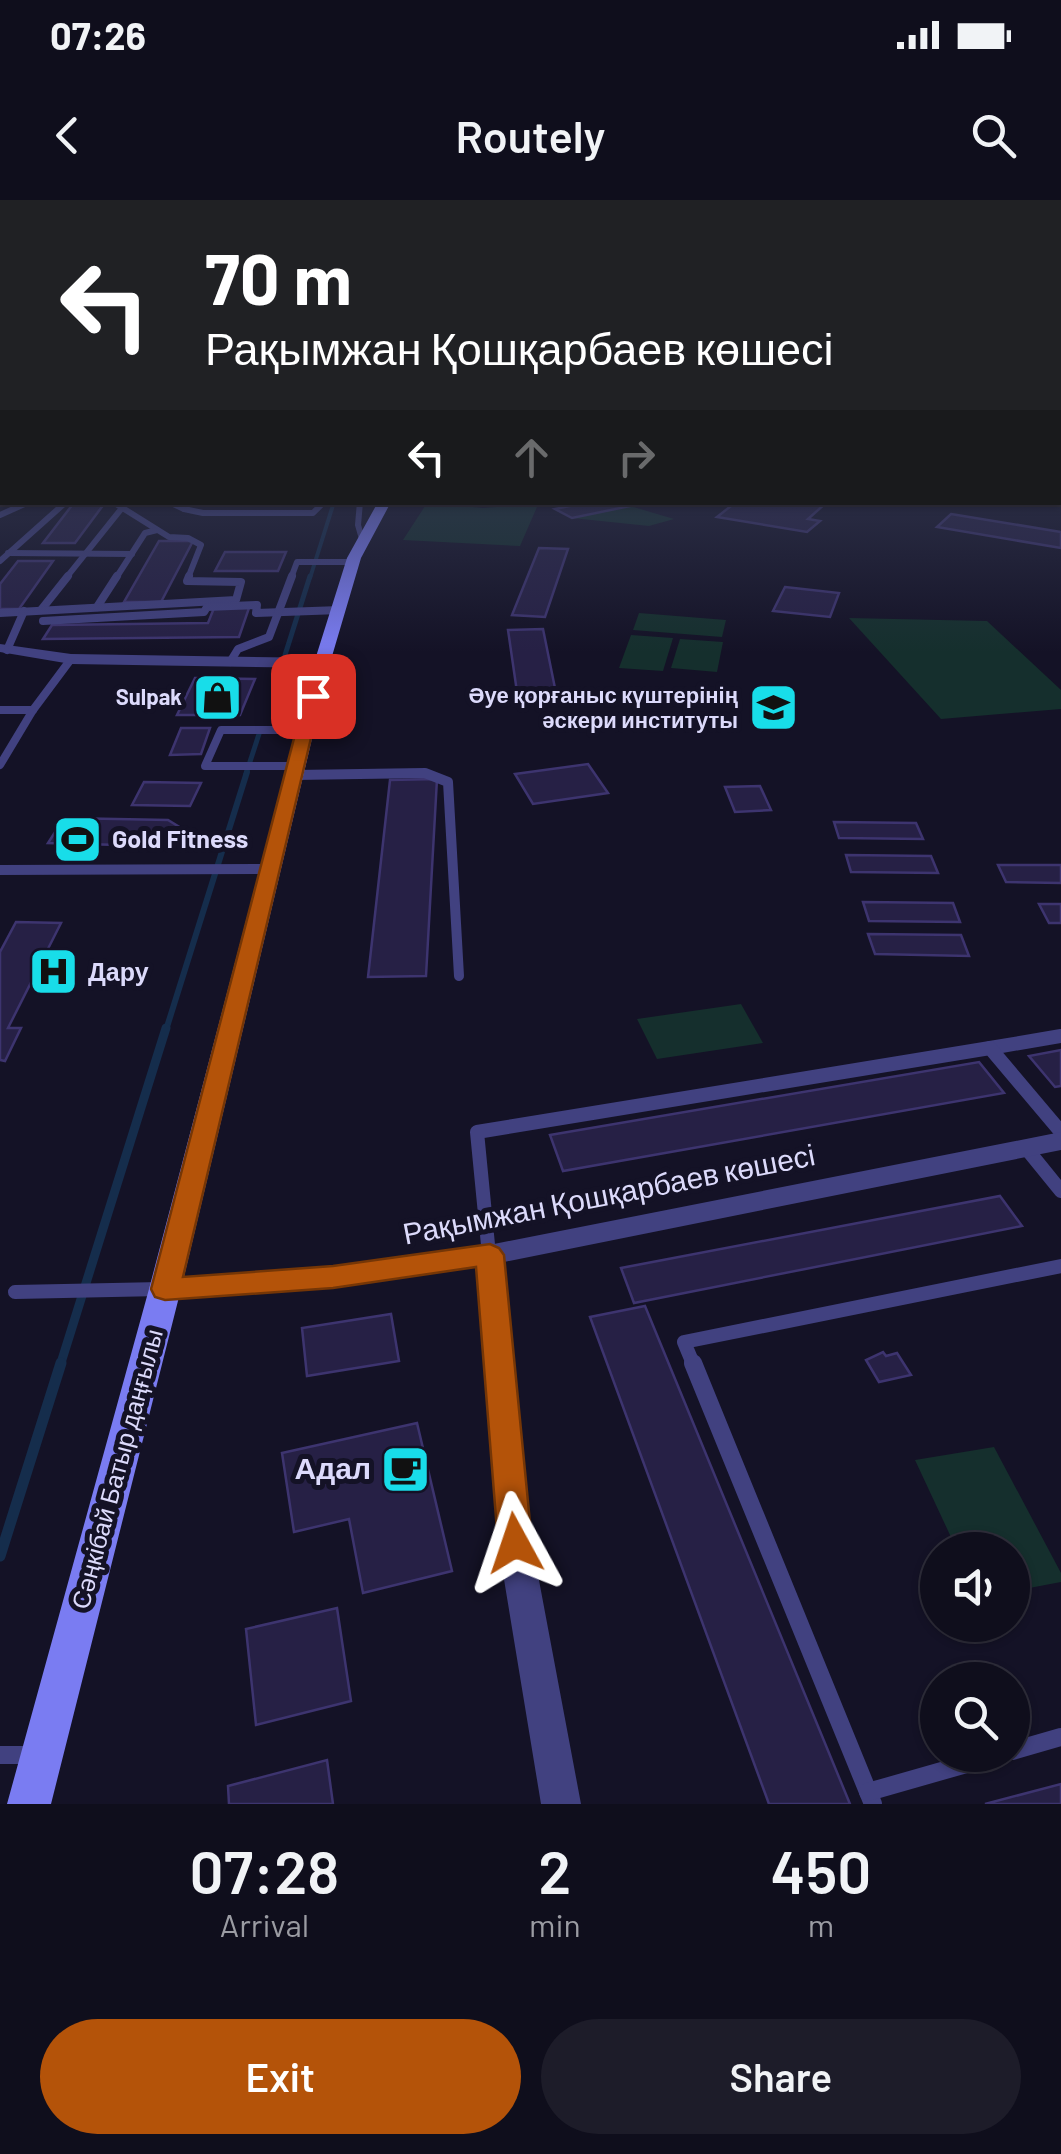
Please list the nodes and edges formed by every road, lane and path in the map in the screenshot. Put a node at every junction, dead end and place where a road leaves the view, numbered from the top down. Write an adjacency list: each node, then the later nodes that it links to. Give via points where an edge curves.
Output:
1 (63, 505): 9 (lane)
2 (118, 505): 7 (lane); 10 (lane)
3 (321, 505): 6 (lane, via 313,513 203,513)
4 (360, 505): 8 (lane)
5 (384, 505): 8 (main road, Сәңкібай Батыр даңғылы)
6 (187, 506)
7 (157, 530): 11 (lane, via 146,532); 14 (lane, via 202,544 187,582 241,582 236,600)
8 (362, 540): 13 (main road, Сәңкібай Батыр даңғылы)
9 (8, 554): 10 (lane); 12 (lane)
10 (86, 554): 11 (lane); 15 (lane)
11 (132, 554): 14 (lane)
12 (0, 560)
13 (352, 562): 16 (main road, Сәңкібай Батыр даңғылы); 19 (lane, via 297,562)
14 (97, 607): 15 (lane)
15 (41, 610): 17 (lane)
16 (340, 610): 19 (lane); 24 (main road, Сәңкібай Батыр даңғылы)
17 (24, 611): 18 (lane); 21 (lane)
18 (0, 612)
19 (280, 612): 20 (lane, via 256,613 257,605); 23 (lane, via 269,637 238,649)
20 (42, 621)
21 (3, 649): 22 (street)
22 (71, 658): 23 (street); 26 (lane)
23 (230, 662): 24 (street)
24 (322, 663): 27 (main road, Сәңкібай Батыр даңғылы)
25 (0, 710): 26 (lane)
26 (32, 710): 29 (lane)
27 (305, 730): 31 (main road, Сәңкібай Батыр даңғылы); 31 (lane, via 221,730 205,766)
28 (0, 739): 29 (lane)
29 (14, 739): 30 (lane)
30 (0, 765)
31 (296, 770): 32 (main road, Сәңкібай Батыр даңғылы); 34 (lane, via 425,774 448,782)
32 (270, 869): 33 (lane); 43 (main road, Сәңкібай Батыр даңғылы)
33 (0, 870)
34 (459, 976)
35 (1061, 1036): 36 (lane)
36 (990, 1048): 37 (lane); 41 (lane, via 476,1132)
37 (1061, 1132)
38 (1061, 1141): 39 (street, Рақымжан Қошқарбаев көшесі)
39 (1026, 1148): 40 (lane); 41 (street, Рақымжан Қошқарбаев көшесі)
40 (1061, 1192)
41 (490, 1255): 43 (street, Рақымжан Қошқарбаев көшесі, via 333,1277); 51 (street, via 515,1543)
42 (1061, 1266): 49 (lane, via 684,1342)
43 (165, 1289): 44 (lane); 47 (main road, Сәңкібай Батыр даңғылы)
44 (15, 1292)
45 (1061, 1737): 46 (lane)
46 (1030, 1746)
47 (21, 1755): 50 (main road, Сәңкібай Батыр даңғылы)
48 (947, 1772): 49 (lane)
49 (870, 1798)
50 (29, 1804)
51 (561, 1804)

